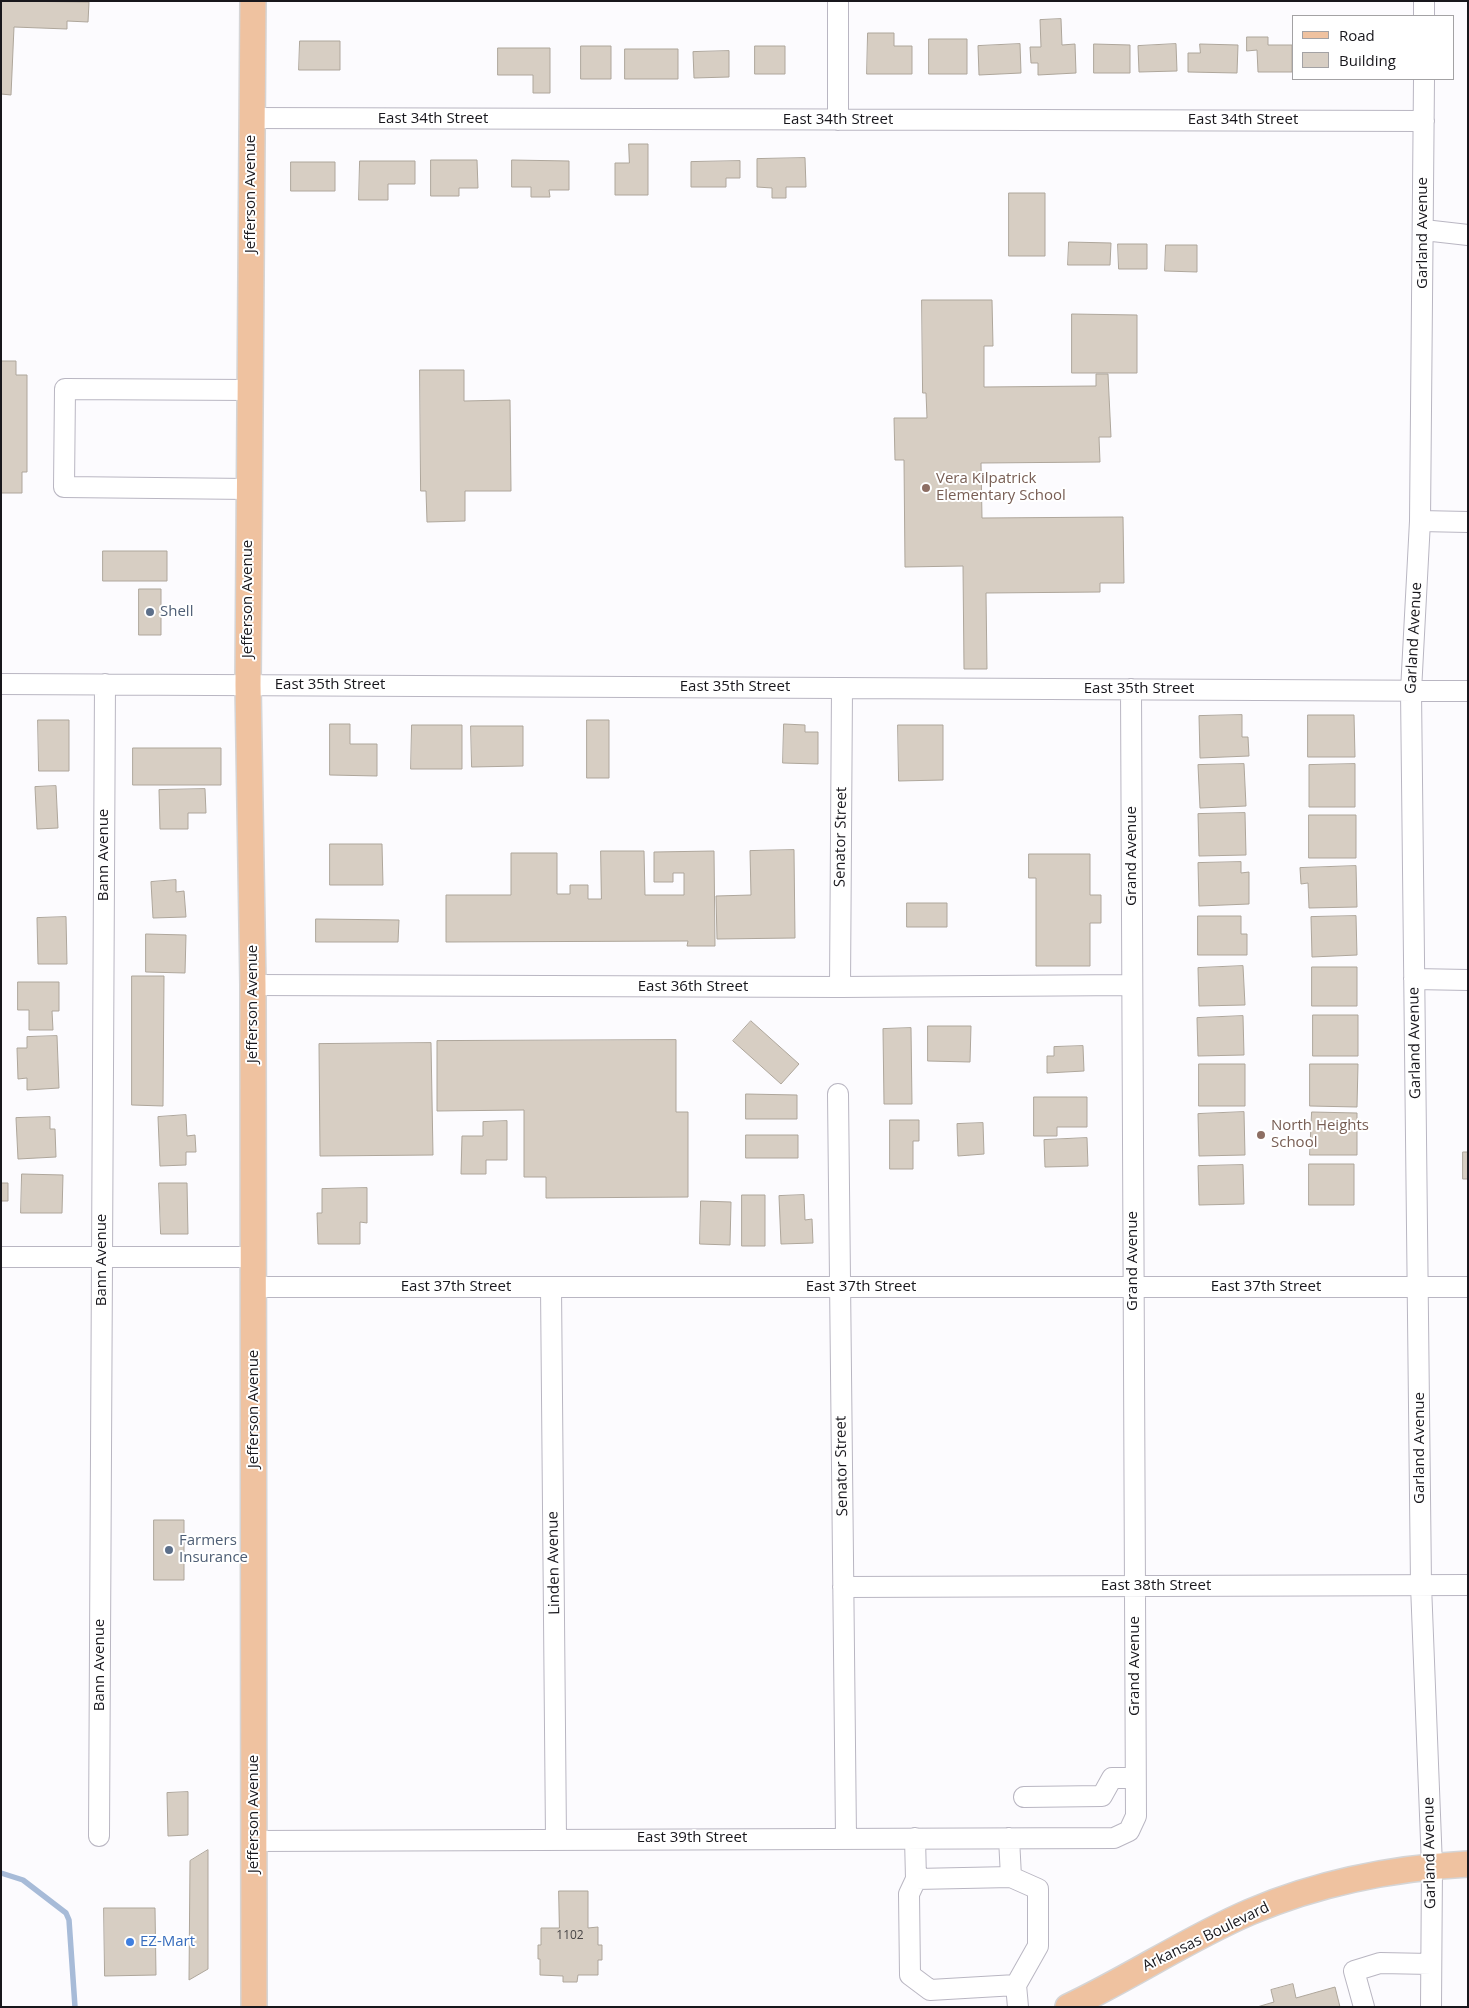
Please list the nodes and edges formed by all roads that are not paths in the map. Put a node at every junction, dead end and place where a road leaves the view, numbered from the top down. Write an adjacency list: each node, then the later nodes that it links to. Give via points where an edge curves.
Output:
1 (252, 1): 6 (main road, Jefferson Avenue)
2 (838, 1): 7 (street)
3 (1424, 1): 4 (street)
4 (1424, 15)
5 (1424, 80): 8 (street, Garland Avenue)
6 (252, 118): 7 (street, East 34th Street); 11 (main road, Jefferson Avenue)
7 (838, 120): 8 (street, East 34th Street)
8 (1424, 121): 9 (street, Garland Avenue)
9 (1424, 230): 10 (street); 13 (street, Garland Avenue)
10 (1468, 235)
11 (250, 390): 12 (main road, Jefferson Avenue); 12 (street, via 65,389 64,428 64,487)
12 (249, 489): 17 (main road, Jefferson Avenue)
13 (1420, 521): 14 (street); 20 (street, Garland Avenue)
14 (1468, 522)
15 (1, 684): 16 (street, East 35th Street)
16 (105, 684): 17 (street, East 35th Street); 29 (street, Bann Avenue)
17 (248, 685): 18 (street, East 35th Street); 24 (main road, Jefferson Avenue)
18 (842, 688): 19 (street, East 35th Street); 26 (street, Senator Street)
19 (1131, 689): 20 (street, East 35th Street); 25 (street, Grand Avenue)
20 (1411, 691): 21 (street, East 35th Street); 22 (street, Garland Avenue)
21 (1468, 691)
22 (1414, 979): 23 (street); 32 (street, Garland Avenue)
23 (1468, 980)
24 (253, 985): 26 (street, East 36th Street); 30 (main road, Jefferson Avenue)
25 (1132, 985): 26 (street, East 36th Street); 35 (street, Grand Avenue)
26 (840, 987)
27 (838, 1094): 34 (street, Senator Street)
28 (1, 1257): 29 (street)
29 (102, 1257): 30 (street); 44 (street, Bann Avenue)
30 (253, 1257): 33 (main road, Jefferson Avenue)
31 (551, 1286): 33 (street, East 37th Street); 34 (street, East 37th Street); 48 (street, Linden Avenue)
32 (1419, 1286): 35 (street, East 37th Street); 36 (street, East 37th Street); 37 (street, Garland Avenue)
33 (254, 1287): 49 (main road, Jefferson Avenue)
34 (840, 1287): 35 (street, East 37th Street); 40 (street, Senator Street)
35 (1133, 1287): 39 (street, Grand Avenue)
36 (1468, 1287)
37 (1421, 1585): 38 (street, East 38th Street); 39 (street, East 38th Street); 51 (street, Garland Avenue)
38 (1468, 1585)
39 (1135, 1586): 40 (street, East 38th Street); 41 (street, Grand Avenue)
40 (843, 1587): 45 (street, Senator Street)
41 (1136, 1778): 42 (street, via 1112,1778 1102,1796); 43 (street, Grand Avenue, via 1136,1816)
42 (1024, 1797)
43 (1129, 1831): 47 (street, East 39th Street, via 1114,1838)
44 (99, 1836)
45 (846, 1838): 46 (street, East 39th Street); 48 (street, East 39th Street)
46 (915, 1838): 47 (street, East 39th Street); 53 (street)
47 (1009, 1838): 52 (street)
48 (556, 1839): 49 (street, East 39th Street)
49 (254, 1841): 57 (main road, Jefferson Avenue)
50 (1468, 1864): 51 (main road, Arkansas Boulevard)
51 (1432, 1866): 54 (street, Garland Avenue); 59 (main road, Arkansas Boulevard, via 1323,1887 1250,1912)
52 (1010, 1877): 53 (street); 55 (street, via 1038,1889 1038,1946)
53 (916, 1879): 56 (street, via 909,1894 910,1975)
54 (1431, 1964): 60 (street, via 1380,1963 1354,1971); 61 (street, Garland Avenue)
55 (1016, 1985): 56 (street); 58 (street)
56 (932, 1998)
57 (254, 2007)
58 (1018, 2007)
59 (1068, 2007)
60 (1364, 2007)
61 (1431, 2007)

